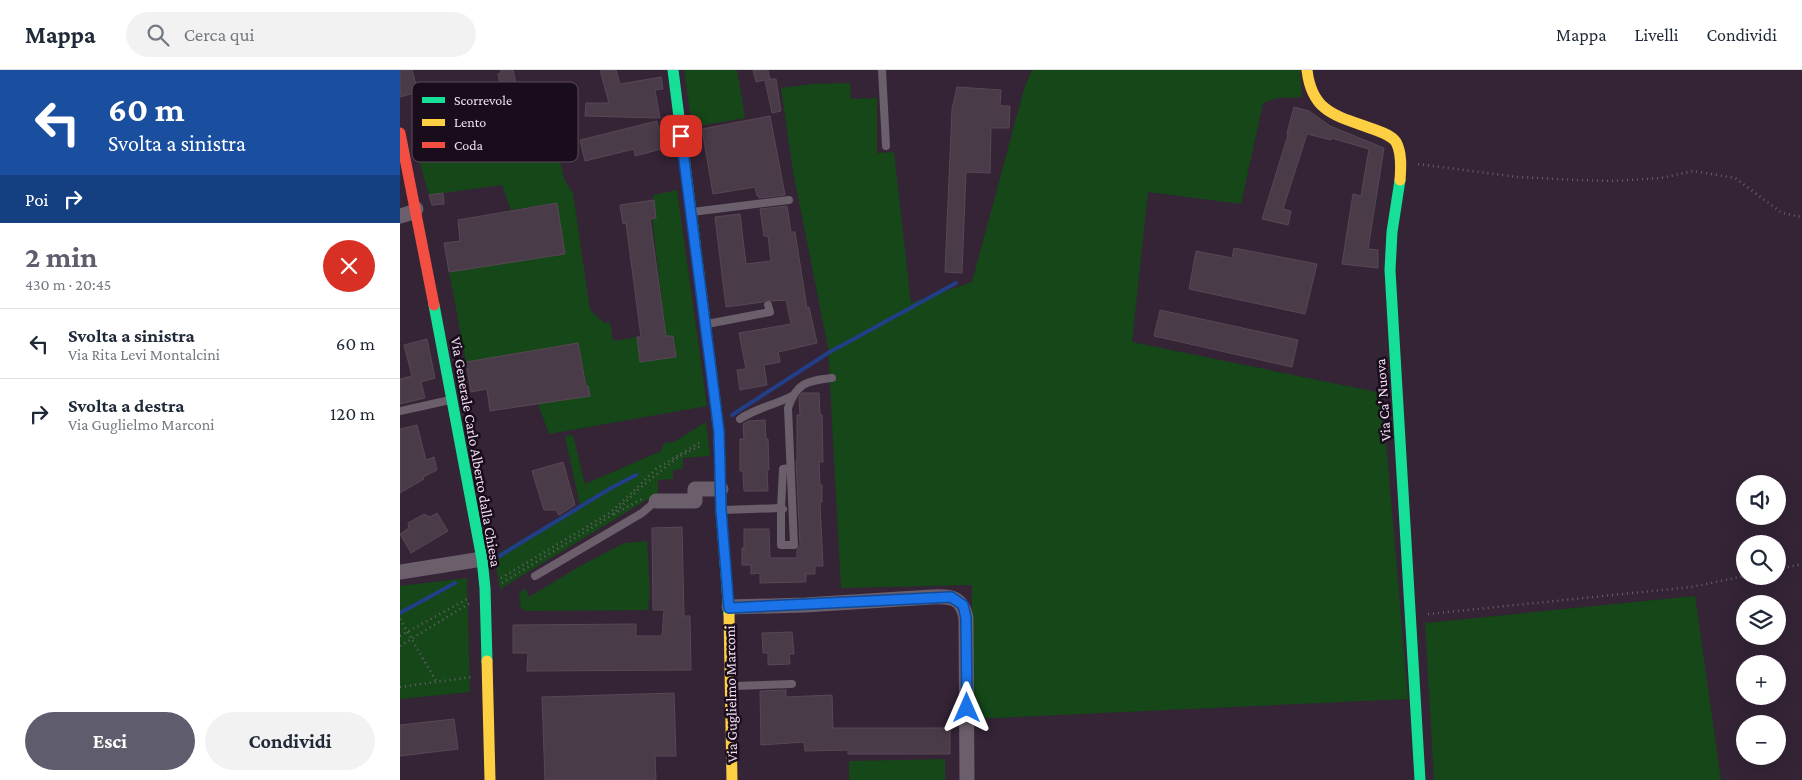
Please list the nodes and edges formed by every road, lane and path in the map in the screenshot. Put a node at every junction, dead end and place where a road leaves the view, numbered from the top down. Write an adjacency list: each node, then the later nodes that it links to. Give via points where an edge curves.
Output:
1 (673, 70): 9 (street, Via Guglielmo Marconi)
2 (882, 70): 5 (lane)
3 (1307, 70): 6 (street, Via Ca' Nuova, via 1314,99 1338,115 1390,135 1396,143)
4 (400, 133): 8 (street, Via Generale Carlo Alberto dalla Chiesa)
5 (886, 146)
6 (1401, 162): 11 (path, via 1517,177 1577,180 1661,178 1693,171 1735,178 1782,212); 34 (street, Via Ca' Nuova, via 1390,256)
7 (789, 200): 9 (lane)
8 (416, 209): 10 (street); 16 (street, Via Generale Carlo Alberto dalla Chiesa)
9 (692, 212): 13 (street, Via Guglielmo Marconi)
10 (400, 216)
11 (1802, 217)
12 (768, 305): 13 (lane, via 770,312)
13 (705, 325): 19 (street, Via Guglielmo Marconi)
14 (832, 378): 15 (lane, via 810,380)
15 (792, 396): 18 (lane); 20 (lane, via 788,408)
16 (452, 400): 17 (lane); 26 (street, Via Generale Carlo Alberto dalla Chiesa)
17 (400, 411)
18 (740, 419)
19 (719, 434): 21 (street, Via Guglielmo Marconi); 32 (path, via 678,457 610,516)
20 (790, 468): 23 (lane, via 783,469); 24 (lane)
21 (721, 488): 22 (street, via 695,489 695,500); 25 (street, Via Guglielmo Marconi)
22 (656, 501): 30 (lane, via 642,513)
23 (780, 508): 24 (lane); 24 (lane, via 781,545 794,545); 25 (lane)
24 (792, 508)
25 (721, 510): 33 (street, Via Guglielmo Marconi)
26 (482, 558): 29 (street); 32 (street, Via Generale Carlo Alberto dalla Chiesa)
27 (1802, 564): 28 (path)
28 (1786, 567)
29 (400, 572)
30 (535, 576)
31 (1736, 578): 34 (path, via 1691,587)
32 (485, 591): 36 (path); 38 (path); 40 (street, Via Generale Carlo Alberto dalla Chiesa)
33 (729, 608): 43 (street, Via Guglielmo Marconi); 47 (street, via 932,597 957,600 963,605 966,618)
34 (1411, 615): 48 (street, Via Ca' Nuova)
35 (401, 620): 36 (path)
36 (407, 632): 37 (path); 38 (path)
37 (400, 636)
38 (412, 639): 39 (path); 41 (path)
39 (400, 646)
40 (486, 676): 41 (path); 45 (street, Via Generale Carlo Alberto dalla Chiesa)
41 (436, 682): 44 (path)
42 (792, 684): 43 (lane)
43 (731, 686): 46 (street, Via Guglielmo Marconi)
44 (400, 687)
45 (490, 780)
46 (732, 780)
47 (967, 780)
48 (1420, 780)

